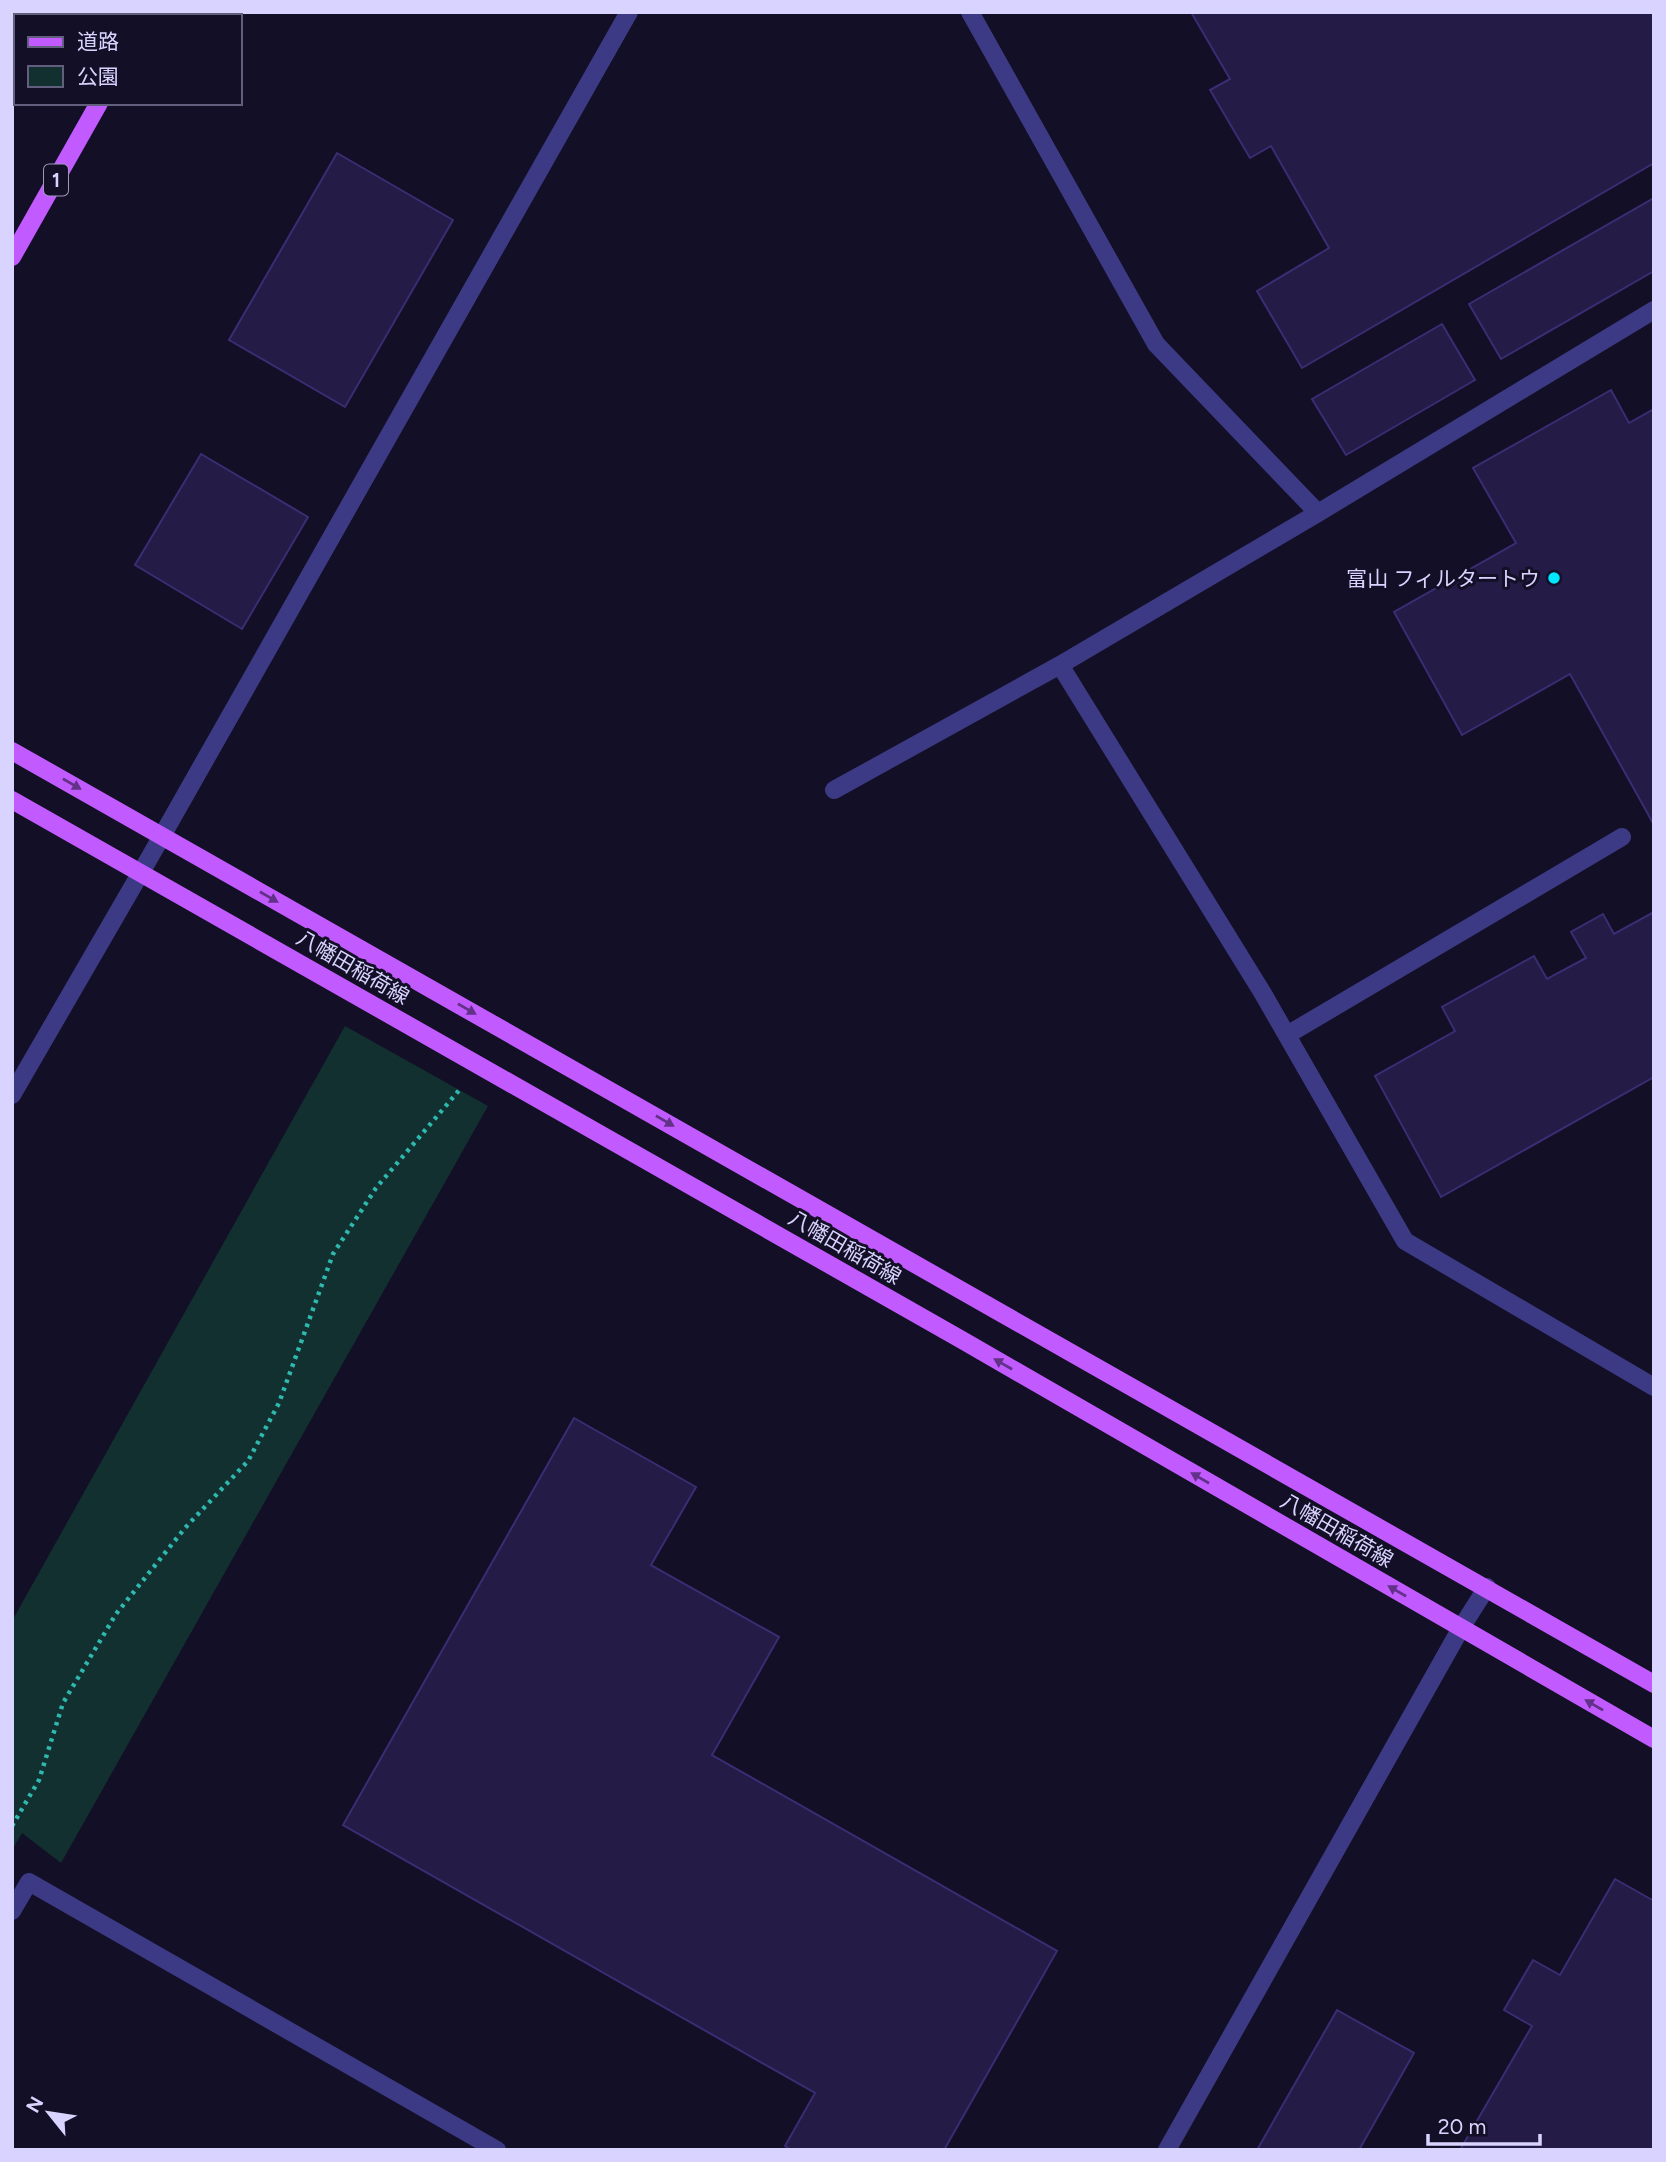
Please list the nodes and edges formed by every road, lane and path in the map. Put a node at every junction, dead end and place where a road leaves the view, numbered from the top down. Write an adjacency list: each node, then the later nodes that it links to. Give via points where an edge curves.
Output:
1 (629, 12): 11 (street)
2 (970, 12): 6 (street, via 1156,344)
3 (98, 105): 4 (main road, 1)
4 (12, 257)
5 (1654, 310): 6 (street)
6 (1318, 513): 7 (street)
7 (1060, 665): 9 (street); 14 (street)
8 (12, 751): 11 (main road, 八幡田稲荷線, one-way to 11)
9 (834, 790)
10 (12, 800): 13 (main road, 八幡田稲荷線)
11 (162, 836): 13 (street); 18 (main road, 八幡田稲荷線, one-way to 18)
12 (1622, 837): 14 (street)
13 (141, 873): 15 (main road, 八幡田稲荷線); 16 (street)
14 (1287, 1035): 17 (street, via 1405,1241)
15 (480, 1065): 19 (main road, 八幡田稲荷線, one-way to 15); 22 (path, via 376,1188 333,1254 279,1403 248,1461 185,1528 116,1614 63,1703 39,1780)
16 (12, 1095)
17 (1654, 1387)
18 (1487, 1587): 19 (street); 20 (main road, 八幡田稲荷線)
19 (1461, 1628): 21 (main road, 八幡田稲荷線, one-way to 19); 25 (street)
20 (1654, 1684)
21 (1654, 1739)
22 (12, 1826)
23 (12, 1911): 24 (street, via 29,1882)
24 (497, 2150)
25 (1167, 2150)

